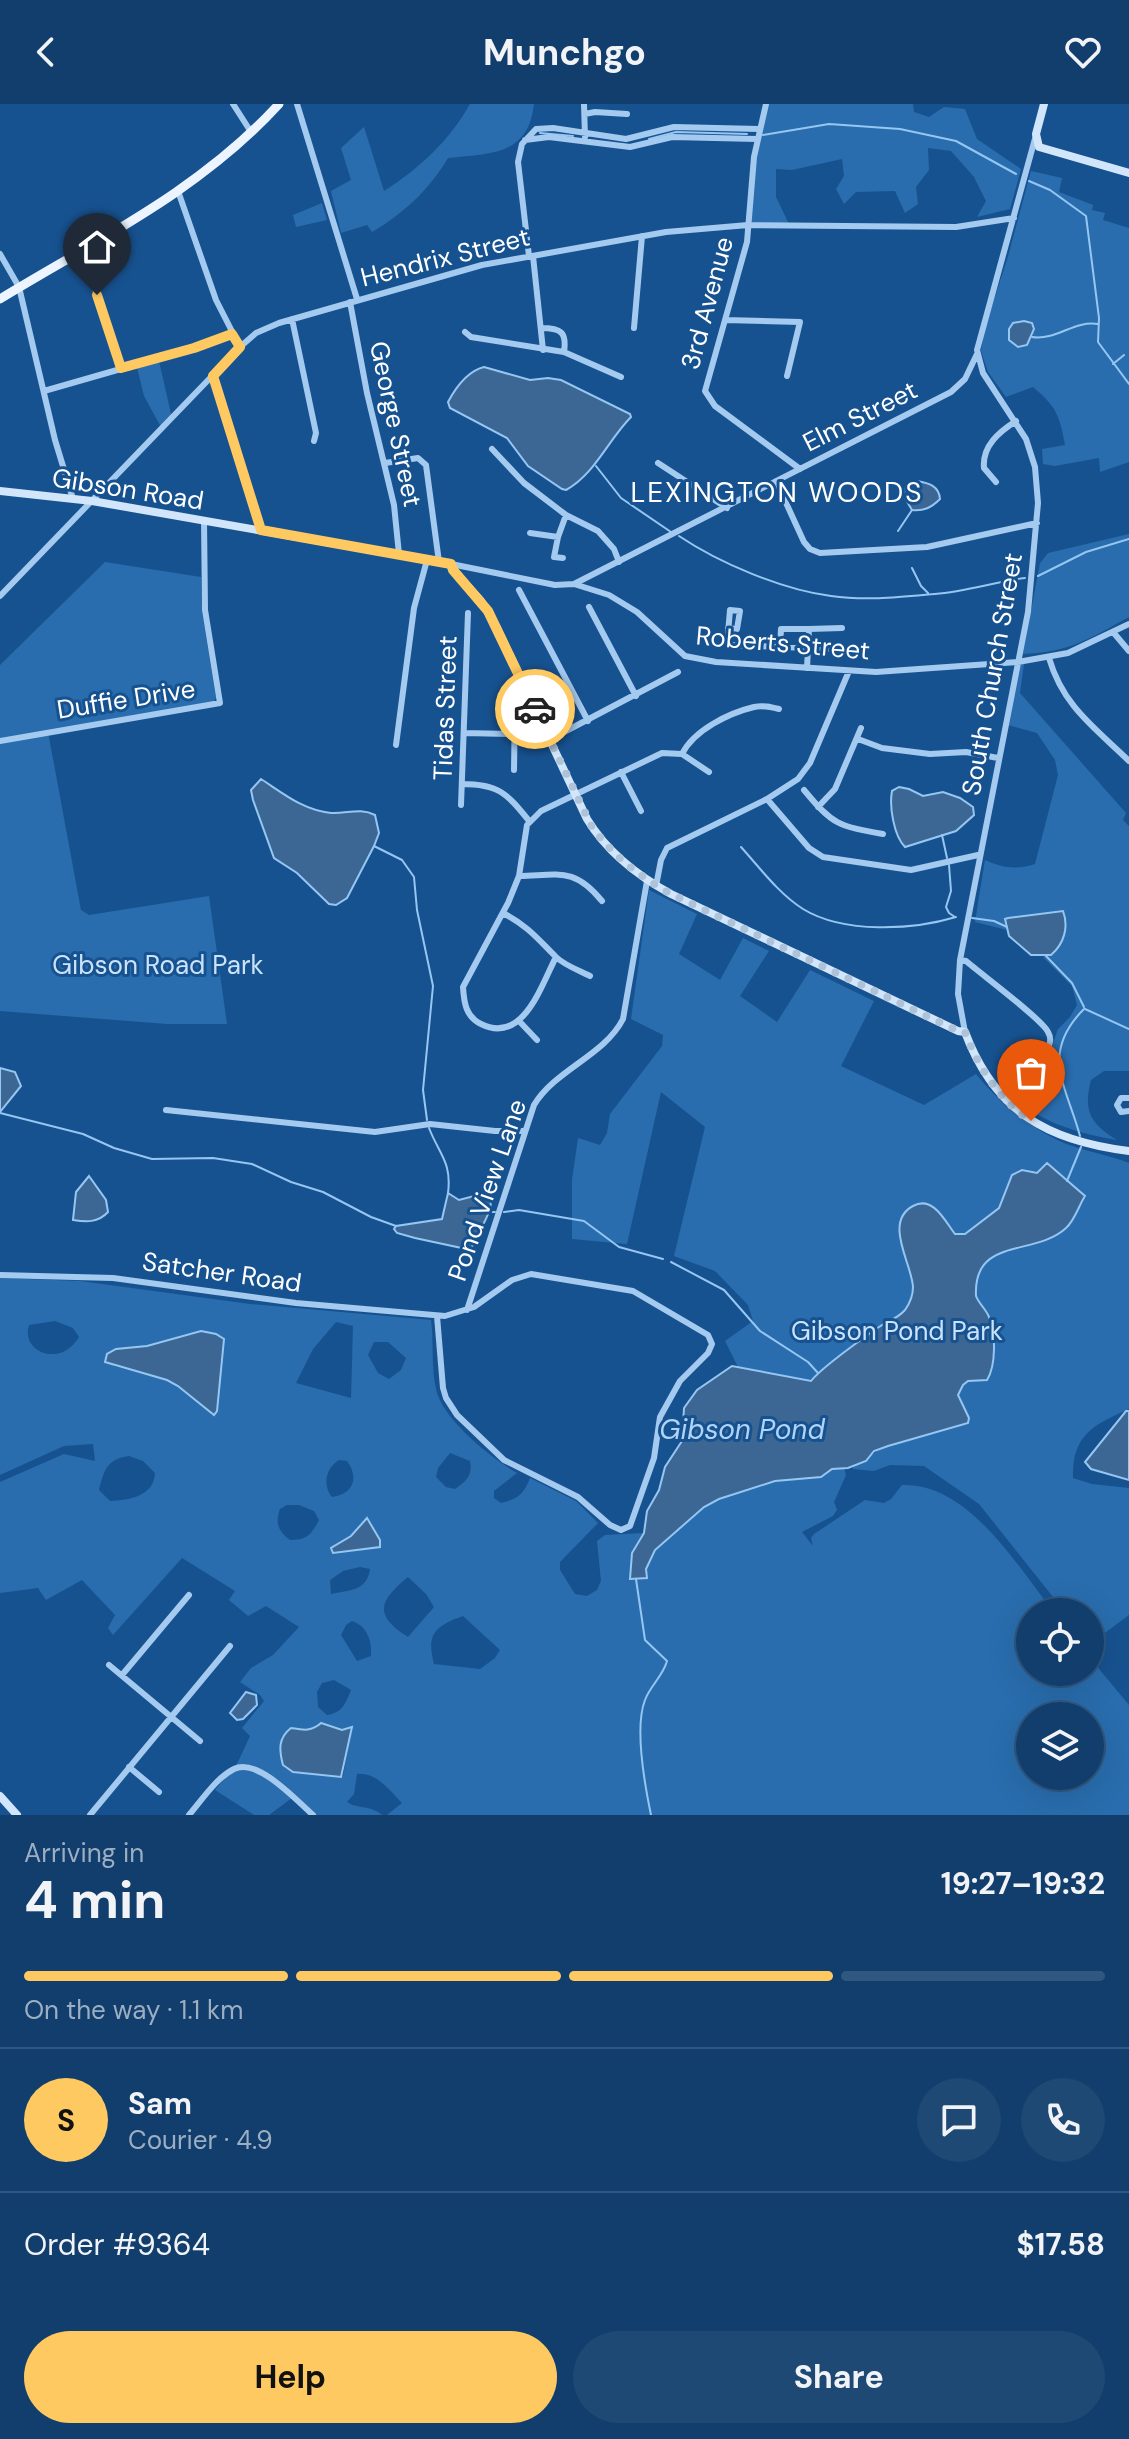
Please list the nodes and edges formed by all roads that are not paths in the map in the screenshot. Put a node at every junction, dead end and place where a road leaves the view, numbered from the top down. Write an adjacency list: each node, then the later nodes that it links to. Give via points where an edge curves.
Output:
1 (233, 104): 10 (street)
2 (279, 104): 10 (main road)
3 (297, 104): 26 (street, George Street)
4 (584, 104): 7 (street)
5 (766, 104): 9 (street, 3rd Avenue)
6 (1044, 104): 11 (street)
7 (585, 114): 8 (street); 12 (street)
8 (627, 114)
9 (759, 129): 12 (street, via 674,127 626,139); 13 (street, 3rd Avenue)
10 (251, 132): 17 (main road)
11 (1036, 134): 14 (street); 15 (street)
12 (585, 137): 13 (street, via 630,147 672,137); 23 (street, via 539,129 525,140 518,162)
13 (757, 139): 19 (street, 3rd Avenue)
14 (1044, 150): 15 (street); 16 (street)
15 (1030, 158): 18 (street)
16 (1129, 173)
17 (178, 191): 21 (main road); 32 (street)
18 (1014, 218): 19 (street, Hendrix Street, via 956,227); 36 (street)
19 (748, 225): 20 (street, Hendrix Street); 28 (street, 3rd Avenue)
20 (642, 236): 23 (street, Hendrix Street); 30 (street)
21 (80, 253): 24 (main road); 37 (street)
22 (0, 254): 24 (street)
23 (531, 256): 26 (street, Hendrix Street); 29 (street)
24 (19, 287): 25 (main road); 41 (street)
25 (0, 299)
26 (354, 301): 27 (street, Hendrix Street); 45 (street, George Street, via 367,393)
27 (292, 319): 33 (street, Hendrix Street, via 261,330); 43 (street)
28 (725, 320): 39 (street, via 800,322); 47 (street, 3rd Avenue, via 706,396)
29 (541, 328): 34 (street); 35 (street, via 562,332)
30 (634, 328)
31 (465, 332): 34 (street)
32 (232, 334): 33 (street); 37 (street)
33 (240, 347): 38 (street, Hendrix Street)
34 (543, 350): 35 (street)
35 (564, 352): 40 (street)
36 (977, 354): 42 (street, South Church Street, via 983,373); 47 (street, Elm Street, via 965,379 951,392)
37 (121, 368): 41 (street)
38 (213, 376): 52 (street, Hendrix Street); 57 (street)
39 (787, 376)
40 (621, 377)
41 (44, 391): 51 (street)
42 (1016, 421): 49 (street, via 984,455 984,468); 56 (street, South Church Street, via 1035,467)
43 (314, 441)
44 (492, 449): 54 (street, via 524,483)
45 (385, 463): 60 (street, George Street); 63 (street, via 424,461)
46 (658, 463): 53 (street)
47 (800, 469): 48 (street, Elm Street)
48 (776, 481): 53 (street, Elm Street); 56 (street, via 804,542 820,553 927,547)
49 (996, 482)
50 (0, 491): 51 (street, Gibson Road)
51 (73, 499): 52 (street, Gibson Road)
52 (92, 501): 55 (street, Gibson Road); 68 (street, Hendrix Street)
53 (727, 508): 64 (street, Elm Street)
54 (566, 515): 59 (street); 64 (street, via 598,531)
55 (204, 520): 57 (street, Gibson Road); 96 (street, Duffie Drive, via 205,610 220,703)
56 (1037, 523): 82 (street, South Church Street)
57 (261, 530): 60 (street, Gibson Road)
58 (530, 533): 59 (street)
59 (558, 537): 61 (street, via 554,557)
60 (399, 554): 62 (street, Gibson Road)
61 (563, 558)
62 (427, 560): 63 (street, Gibson Road); 97 (street, via 410,630)
63 (439, 562): 65 (street, Gibson Road)
64 (619, 562): 66 (street, Elm Street)
65 (451, 564): 66 (street, Roberts Street, via 555,585); 95 (street, via 488,611)
66 (574, 584): 83 (street, Roberts Street, via 630,606 685,656)
67 (519, 590): 90 (street)
68 (0, 596)
69 (589, 607): 87 (street)
70 (468, 613): 92 (street, Tidas Street)
71 (1129, 624): 75 (street, Roberts Street)
72 (728, 628): 76 (street)
73 (842, 628): 74 (street)
74 (809, 629): 77 (street, via 781,629); 78 (street)
75 (1113, 632): 80 (street); 81 (street, Roberts Street)
76 (727, 645): 77 (street); 83 (street)
77 (780, 647): 78 (street)
78 (808, 648): 79 (street); 84 (street)
79 (839, 649)
80 (1129, 651)
81 (1049, 658): 82 (street, Roberts Street); 100 (street, via 1067,699)
82 (1018, 662): 85 (street, Roberts Street); 99 (street, South Church Street)
83 (725, 663): 84 (street, Roberts Street)
84 (807, 668): 85 (street, Roberts Street)
85 (849, 671): 107 (street, Pond View Lane, via 806,769)
86 (678, 672): 87 (street)
87 (636, 696): 90 (street)
88 (515, 705): 93 (street)
89 (779, 709): 98 (street, via 754,707 715,724 696,733)
90 (588, 721): 95 (street)
91 (861, 728): 94 (street)
92 (464, 733): 93 (street); 104 (street, Tidas Street)
93 (514, 734): 101 (street)
94 (858, 739): 99 (street, via 930,754 966,752); 109 (street, via 831,795)
95 (549, 740): 106 (street)
96 (0, 741)
97 (396, 745)
98 (682, 754): 102 (street, via 655,755); 103 (street)
99 (998, 758): 113 (street, South Church Street)
100 (1129, 761)
101 (514, 770)
102 (621, 772): 106 (street); 110 (street)
103 (709, 772)
104 (462, 784): 108 (street, Tidas Street); 111 (street, via 487,784 505,792)
105 (804, 790): 109 (street)
106 (575, 796): 111 (street, via 541,811); 115 (street, via 604,843)
107 (767, 799): 113 (street, via 823,857 911,870); 115 (street, Pond View Lane, via 667,848)
108 (461, 805)
109 (818, 807): 112 (street, via 839,825)
110 (641, 811)
111 (530, 822): 114 (street)
112 (883, 834)
113 (978, 855): 119 (street, South Church Street)
114 (519, 876): 116 (street, via 569,875 586,882); 117 (street)
115 (651, 883): 122 (street); 128 (street, Pond View Lane, via 623,1019 611,1036 543,1093)
116 (602, 901)
117 (503, 913): 118 (street, via 525,925); 121 (street, via 463,987 464,1005 474,1021 492,1030)
118 (556, 957): 120 (street); 121 (street)
119 (960, 960): 122 (street, South Church Street, via 958,994); 125 (street, via 1049,1035 1046,1051)
120 (590, 976)
121 (520, 1022): 123 (street)
122 (965, 1032): 125 (street)
123 (537, 1040)
124 (1129, 1098): 127 (street, via 1121,1098 1117,1105 1121,1112)
125 (1006, 1101): 129 (street, via 1062,1137)
126 (166, 1110): 128 (street, via 375,1132 425,1124)
127 (1129, 1111)
128 (525, 1131): 131 (street, Pond View Lane)
129 (1129, 1151)
130 (0, 1275): 132 (street, Satcher Road, via 113,1278)
131 (467, 1310): 132 (street, Pond View Lane); 132 (street, Pond View Lane, via 512,1280 531,1274 633,1291 710,1337 709,1350 687,1371 660,1417 654,1458 628,1528 614,1527 578,1497 512,1466 467,1426 443,1388)
132 (437, 1316)
133 (189, 1595): 136 (street)
134 (230, 1646): 137 (street)
135 (109, 1665): 136 (street)
136 (122, 1675): 137 (street)
137 (170, 1718): 138 (street); 139 (street)
138 (200, 1741)
139 (129, 1767): 140 (street); 143 (street)
140 (159, 1792)
141 (0, 1796): 142 (street)
142 (17, 1815)
143 (90, 1815)
144 (189, 1815): 145 (street, via 223,1777 245,1766 268,1777)
145 (313, 1815)

